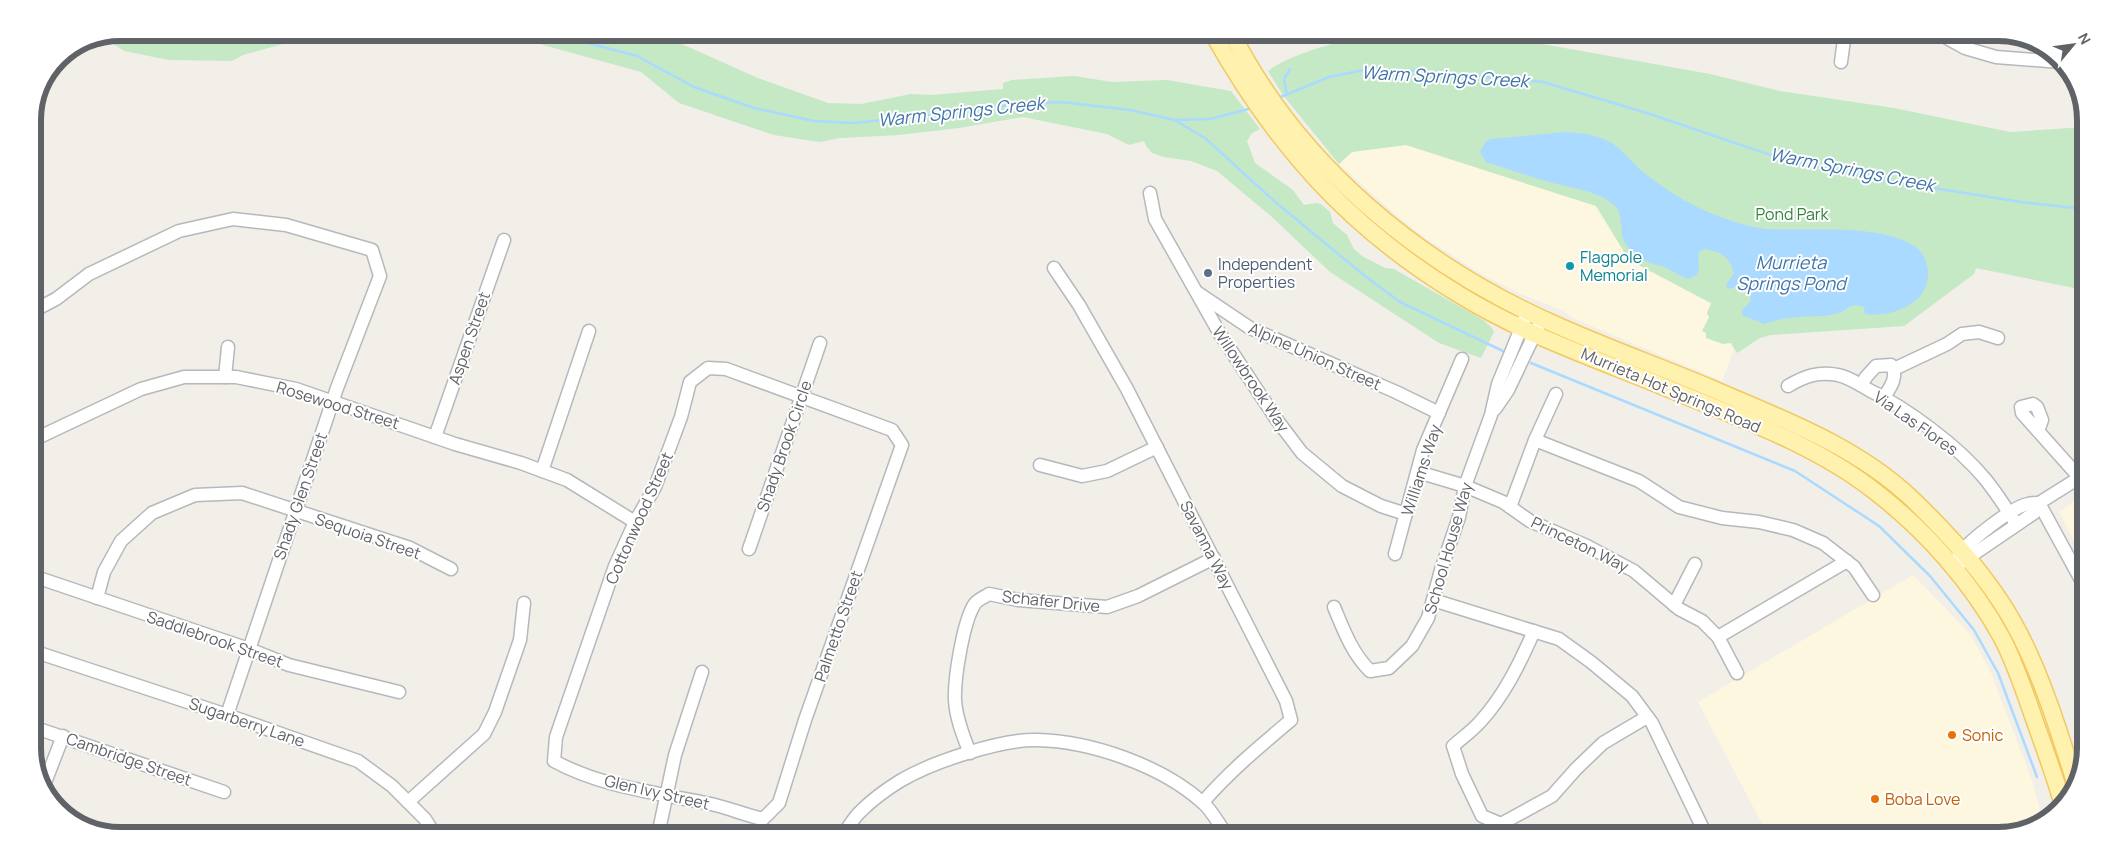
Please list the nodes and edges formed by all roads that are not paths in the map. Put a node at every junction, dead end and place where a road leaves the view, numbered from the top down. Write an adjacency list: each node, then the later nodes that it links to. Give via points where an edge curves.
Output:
1 (1219, 41): 7 (main road, Murrieta Hot Springs Road)
2 (1234, 41): 7 (main road, Murrieta Hot Springs Road)
3 (1844, 41): 6 (street)
4 (1952, 41): 5 (street, via 1996,57)
5 (2048, 61)
6 (1841, 62)
7 (1253, 85): 8 (main road, Murrieta Hot Springs Road)
8 (1276, 118): 14 (main road, Murrieta Hot Springs Road, via 1397,231 1485,288); 15 (main road, Murrieta Hot Springs Road, via 1315,179 1376,237 1462,297)
9 (1150, 193): 12 (street, Willowbrook Way, via 1156,219)
10 (504, 240): 32 (street, Aspen Street)
11 (1054, 268): 34 (street, Savanna Way, via 1084,313)
12 (1196, 291): 29 (street, Alpine Union Street, via 1250,328); 45 (street, Willowbrook Way, via 1220,334 1302,453 1342,486 1381,506)
13 (41, 307): 28 (street, Shady Glen Street, via 89,274 179,231 233,219 286,224 372,250 380,276)
14 (1535, 315): 15 (street, School House Way); 50 (main road, Murrieta Hot Springs Road, via 1831,441 1909,496)
15 (1528, 330): 40 (street, School House Way, via 1508,390 1491,414); 54 (main road, Murrieta Hot Springs Road, via 1734,416 1822,457 1878,494)
16 (589, 331): 36 (street)
17 (1998, 338): 21 (street, via 1979,332 1962,334)
18 (820, 343): 27 (street, Shady Brook Circle)
19 (228, 347): 22 (street)
20 (1462, 358): 29 (street, Williams Way)
21 (1894, 370): 23 (street, via 1884,364 1876,366); 26 (street, via 1894,378)
22 (225, 377): 28 (street, Rosewood Street, via 296,389); 31 (street, Rosewood Street, via 184,377 141,389)
23 (1861, 385): 24 (street, Via Las Flores, via 1841,375 1816,374 1802,377); 26 (street, Via Las Flores)
24 (1788, 386)
25 (1556, 394): 33 (street)
26 (1884, 397): 44 (street, Via Las Flores, via 1965,458 1986,480)
27 (801, 398): 46 (street, Cottonwood Street, via 726,369 708,368 690,382 681,417 655,487); 48 (street, Shady Brook Circle); 84 (street, Palmetto Street, via 892,430 902,445 805,720 779,804)
28 (332, 401): 32 (street, Rosewood Street); 43 (street, Shady Glen Street)
29 (1439, 413): 37 (street, Williams Way, via 1423,450)
30 (2038, 431): 38 (street)
31 (41, 436)
32 (435, 437): 36 (street, Rosewood Street)
33 (1535, 440): 42 (street); 52 (street, via 1639,481 1679,507 1793,530 1823,543)
34 (1157, 446): 35 (street, via 1107,471 1082,476); 51 (street, Savanna Way)
35 (1040, 464)
36 (542, 471): 46 (street, Rosewood Street, via 567,480)
37 (1418, 472): 40 (street, Princeton Way); 45 (street, Williams Way)
38 (2077, 474)
39 (2077, 479): 41 (street)
40 (1465, 486): 42 (street, Princeton Way); 60 (street, School House Way, via 1459,517)
41 (2039, 503): 44 (street, via 2026,504); 47 (street, via 2034,513); 56 (street)
42 (1510, 507): 62 (street, Princeton Way, via 1530,521 1588,546 1634,571)
43 (295, 511): 55 (street, Sequoia Street, via 410,548); 59 (street, Sequoia Street, via 242,493 195,495 152,512 121,541 104,572); 66 (street, Shady Glen Street)
44 (2009, 513): 47 (street, Via Las Flores); 50 (street)
45 (1406, 514): 49 (street, Williams Way)
46 (635, 522): 76 (street, Cottonwood Street, via 615,566 556,737)
47 (2016, 524): 50 (street)
48 (749, 549)
49 (1394, 554)
50 (1965, 554): 54 (street); 77 (main road, Murrieta Hot Springs Road, via 2003,604 2023,641)
51 (1214, 558): 75 (street, Schafer Drive, via 1138,596 1107,607 1027,601 989,594 974,604 957,665 955,701 962,734); 83 (street, Savanna Way, via 1286,701 1292,720 1250,754)
52 (1846, 561): 58 (street, via 1854,567); 65 (street)
53 (1695, 564): 62 (street)
54 (1953, 567): 81 (main road, Murrieta Hot Springs Road, via 2002,639 2019,676)
55 (452, 569)
56 (2077, 573)
57 (41, 579): 59 (street, Saddlebrook Street)
58 (1873, 595)
59 (97, 598): 66 (street, Saddlebrook Street)
60 (1433, 600): 63 (street, School House Way, via 1428,618 1412,646 1389,668 1370,671 1358,660); 64 (street)
61 (524, 603): 82 (street, via 520,640 484,734)
62 (1674, 605): 65 (street, Princeton Way, via 1702,621)
63 (1334, 607)
64 (1534, 631): 72 (street, via 1559,639 1591,662 1632,696); 72 (street, via 1497,701 1480,722 1453,746 1482,816 1501,824 1552,796 1604,743)
65 (1718, 637): 69 (street, Princeton Way)
66 (249, 649): 70 (street, Saddlebrook Street, via 289,665); 71 (street, Shady Glen Street)
67 (41, 654): 71 (street, Sugarberry Lane)
68 (702, 672): 80 (street, via 675,756)
69 (1737, 673)
70 (399, 692)
71 (227, 715): 82 (street, Sugarberry Lane, via 358,761)
72 (1647, 717): 89 (street)
73 (41, 729): 74 (street, Cambridge Street)
74 (63, 736): 78 (street); 79 (street, Cambridge Street)
75 (970, 752): 83 (street, via 1036,740 1080,744 1122,756 1170,779); 87 (street, via 900,781 859,812)
76 (554, 760): 80 (street, Glen Ivy Street, via 570,770)
77 (2072, 774)
78 (47, 778)
79 (224, 792)
80 (666, 796): 84 (street, Glen Ivy Street, via 715,805); 86 (street)
81 (2060, 797)
82 (408, 802): 85 (street, Sugarberry Lane)
83 (1203, 802): 88 (street)
84 (763, 819)
85 (429, 827)
86 (660, 827)
87 (849, 827)
88 (1221, 827)
89 (1698, 827)

